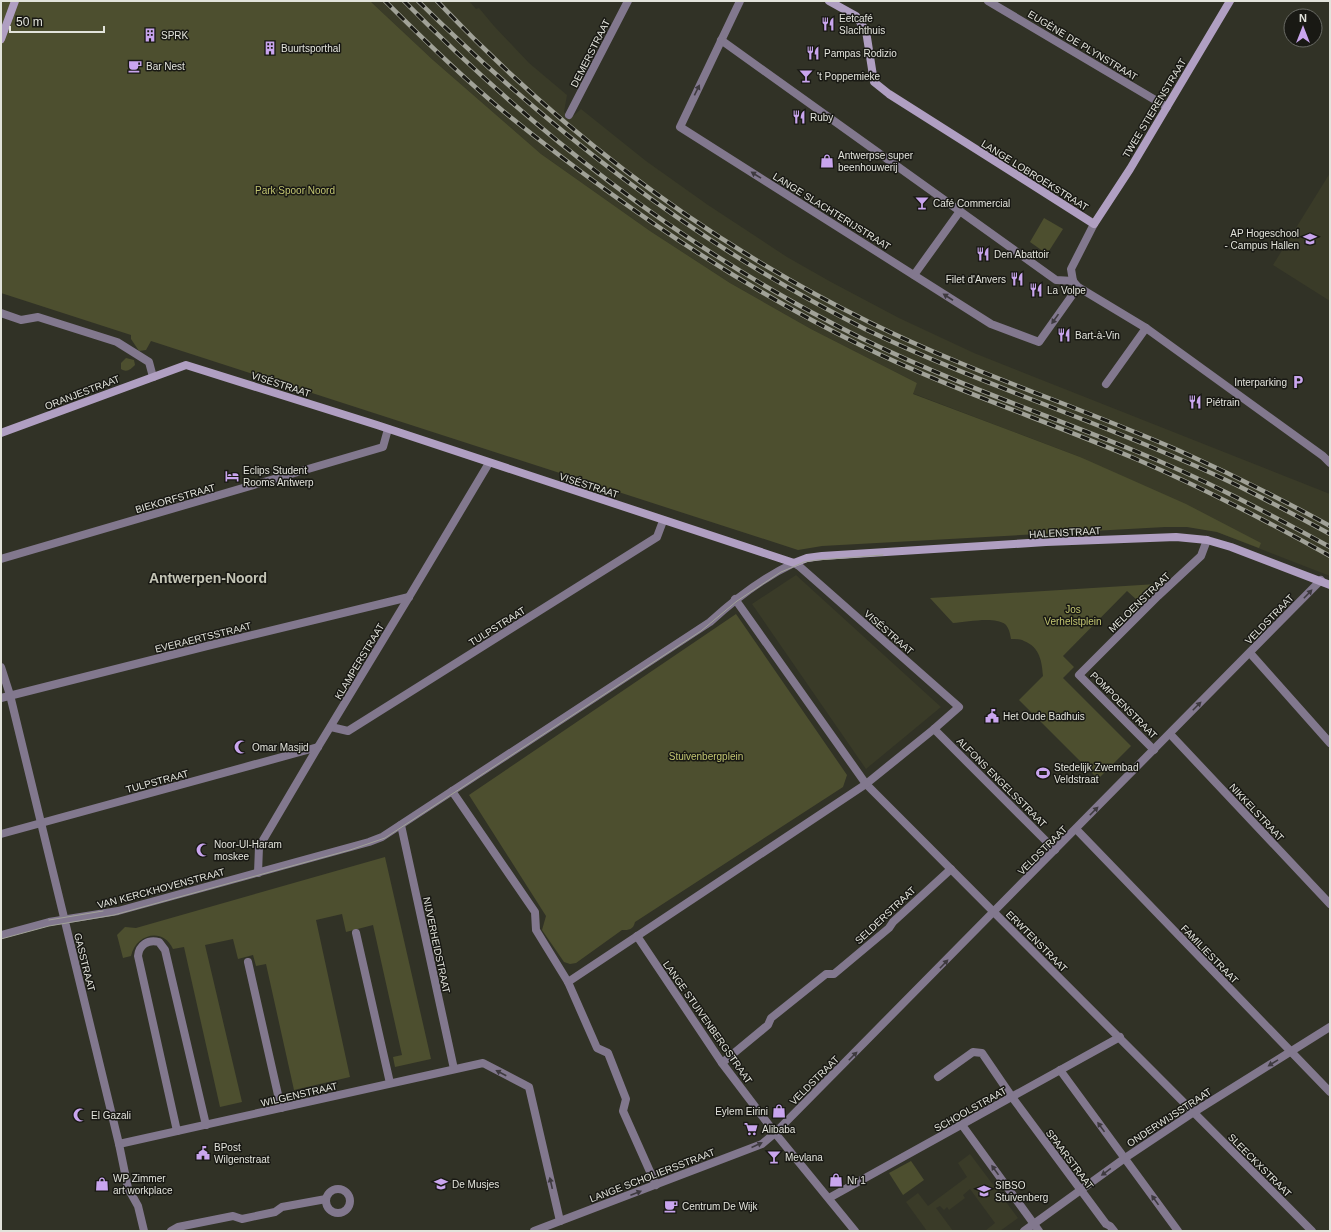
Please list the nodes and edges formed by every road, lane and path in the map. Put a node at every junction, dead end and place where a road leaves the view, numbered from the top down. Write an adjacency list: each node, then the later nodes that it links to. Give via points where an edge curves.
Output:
1 (15, 1): 7 (street)
2 (628, 1): 10 (street, DEMERSTRAAT)
3 (740, 1): 8 (street, LANGE SLACHTERIJSTRAAT)
4 (988, 1): 9 (street, EUGÈNE DE PLYNSTRAAT)
5 (1230, 1): 9 (street, TWEE STIERENSTRAAT)
6 (831, 2): 12 (street, LANGE LOBROEKSTRAAT, via 856,16 866,31 874,82)
7 (1, 39)
8 (722, 40): 11 (street); 13 (street, LANGE SLACHTERIJSTRAAT, one-way to 8, via 680,127)
9 (1167, 107): 12 (street, TWEE STIERENSTRAAT)
10 (569, 115)
11 (960, 211): 13 (street); 14 (street, via 1056,280)
12 (1094, 224): 14 (street, LANGE LOBROEKSTRAAT, via 1071,269)
13 (914, 275): 14 (street, LANGE SLACHTERIJSTRAAT, one-way to 13, via 1039,342 991,324)
14 (1075, 284): 16 (street)
15 (1, 313): 18 (street, via 21,320 38,317 117,342 149,362)
16 (1146, 328): 19 (street); 23 (street)
17 (170, 371): 18 (street, ORANJESTRAAT); 20 (street, VISÉSTRAAT, via 186,365)
18 (153, 377): 21 (street, ORANJESTRAAT)
19 (1106, 384)
20 (388, 429): 22 (street, VISÉSTRAAT); 26 (street, BIEKORFSTRAAT, via 382,447)
21 (1, 433)
22 (489, 463): 24 (street, VISÉSTRAAT); 30 (street, KLAMPERSTRAAT)
23 (1330, 463)
24 (663, 520): 27 (street, VISÉSTRAAT); 37 (street, TULPSTRAAT, via 657,537 348,731)
25 (1207, 540): 27 (street, HALENSTRAAT, via 1167,537 1046,542 822,556); 28 (street, HALENSTRAAT); 34 (street, MELOENSTRAAT, via 1201,556)
26 (1, 559)
27 (794, 563): 31 (street); 38 (street, VISÉSTRAAT, via 959,707)
28 (1321, 580): 29 (street, HALENSTRAAT); 32 (street, VELDSTRAAT, one-way to 28)
29 (1330, 585)
30 (409, 598): 35 (street, EVERAERTSSTRAAT); 37 (street, KLAMPERSTRAAT)
31 (735, 599): 43 (street); 44 (street, via 710,622)
32 (1250, 653): 39 (street, VELDSTRAAT, one-way to 32); 40 (street)
33 (1, 667): 35 (street, GASSTRAAT)
34 (1079, 675): 42 (street, POMPOENSTRAAT)
35 (10, 695): 36 (street, EVERAERTSSTRAAT); 45 (street, GASSTRAAT)
36 (1, 698)
37 (331, 727): 41 (street, KLAMPERSTRAAT)
38 (934, 728): 43 (street); 49 (street, ALFONS ENGELSSTRAAT)
39 (1170, 734): 42 (street, VELDSTRAAT); 52 (street, NIKKELSTRAAT)
40 (1330, 743)
41 (318, 747): 45 (street, TULPSTRAAT); 51 (street, KLAMPERSTRAAT, via 259,847)
42 (1154, 750): 47 (street, VELDSTRAAT, one-way to 42)
43 (866, 784): 50 (street, ERWTENSTRAAT); 57 (street)
44 (452, 791): 46 (street, VAN KERCKHOVENSTRAAT); 59 (street, via 535,912 536,930)
45 (41, 824): 48 (street, TULPSTRAAT); 54 (street, GASSTRAAT)
46 (401, 825): 51 (street, VAN KERCKHOVENSTRAAT, via 374,840); 64 (street, NIJVERHEIDSTRAAT)
47 (1076, 829): 49 (street, VELDSTRAAT); 62 (street, FAMILIESTRAAT)
48 (1, 834)
49 (1056, 850): 53 (street, VELDSTRAAT)
50 (951, 869): 53 (street, ERWTENSTRAAT); 63 (street, SELDERSTRAAT, via 889,928 834,974 826,974 777,1013 768,1025)
51 (258, 873): 54 (street, VAN KERCKHOVENSTRAAT, via 118,911)
52 (1330, 904)
53 (994, 912): 61 (street, ERWTENSTRAAT); 75 (street, VELDSTRAAT, one-way to 53)
54 (64, 920): 56 (street, VAN KERCKHOVENSTRAAT); 76 (street, GASSTRAAT)
55 (356, 933): 67 (street)
56 (1, 935)
57 (637, 936): 59 (street); 63 (street, LANGE STUIVENBERGSTRAAT)
58 (248, 962): 70 (street)
59 (568, 982): 78 (street, via 597,1048 608,1053 626,1099 623,1111)
60 (1330, 1027): 62 (street, ONDERWIJSSTRAAT)
61 (1120, 1037): 65 (street, SCHOOLSTRAAT); 71 (street, ERWTENSTRAAT)
62 (1291, 1051): 68 (street, FAMILIESTRAAT); 71 (street, ONDERWIJSSTRAAT, one-way to 71)
63 (722, 1063): 75 (street, LANGE STUIVENBERGSTRAAT)
64 (454, 1069): 67 (street, WILGENSTRAAT); 82 (street, WILGENSTRAAT, one-way to 64, via 529,1087 483,1063)
65 (1060, 1070): 69 (street, SCHOOLSTRAAT); 77 (street, one-way to 65)
66 (938, 1077): 69 (street, SPAARSTRAAT, via 973,1052 982,1053)
67 (390, 1083): 70 (street, WILGENSTRAAT)
68 (1330, 1092)
69 (1012, 1097): 73 (street, SCHOOLSTRAAT); 79 (street, SPAARSTRAAT)
70 (281, 1108): 72 (street, WILGENSTRAAT)
71 (1194, 1112): 77 (street, ONDERWIJSSTRAAT); 92 (street, SLEECKXSTRAAT)
72 (206, 1125): 74 (street, WILGENSTRAAT); 74 (street, via 165,950 159,942 149,942 141,946 138,956)
73 (962, 1125): 80 (street, SCHOOLSTRAAT); 83 (street, one-way to 73)
74 (177, 1131): 76 (street, WILGENSTRAAT)
75 (776, 1133): 78 (street, LANGE SCHOLIERSSTRAAT, one-way to 75, via 762,1144); 80 (street, LANGE STUIVENBERGSTRAAT)
76 (119, 1144): 84 (street, GASSTRAAT, via 128,1188 138,1206)
77 (1125, 1158): 79 (street, ONDERWIJSSTRAAT, one-way to 79); 91 (street, one-way to 77)
78 (656, 1185): 82 (street, LANGE SCHOLIERSSTRAAT, one-way to 78)
79 (1081, 1190): 83 (street, ONDERWIJSSTRAAT); 90 (street, SPAARSTRAAT)
80 (829, 1198): 87 (street, LANGE STUIVENBERGSTRAAT)
81 (326, 1199): 85 (street, via 282,1206 275,1212 242,1219 234,1216 178,1227)
82 (560, 1221): 86 (street, LANGE SCHOLIERSSTRAAT)
83 (1034, 1224): 88 (street, ONDERWIJSSTRAAT); 89 (street)
84 (144, 1231)
85 (171, 1231)
86 (534, 1231)
87 (856, 1231)
88 (1024, 1231)
89 (1039, 1231)
90 (1114, 1231)
91 (1178, 1231)
92 (1312, 1231)

